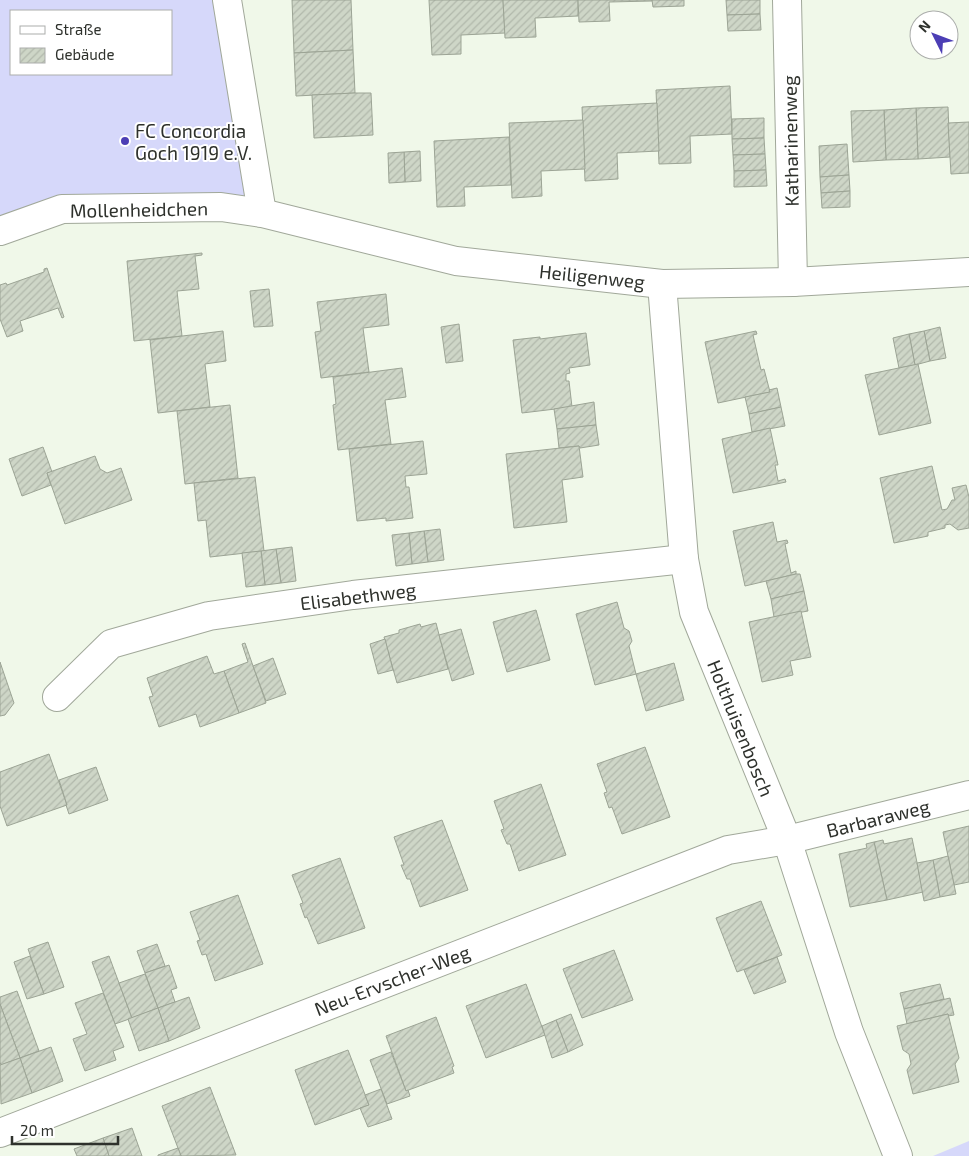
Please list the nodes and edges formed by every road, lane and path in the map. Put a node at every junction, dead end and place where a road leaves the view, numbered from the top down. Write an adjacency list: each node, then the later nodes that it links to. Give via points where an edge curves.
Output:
1 (227, 0): 4 (street)
2 (787, 0): 7 (street, Katharinenweg)
3 (221, 207): 4 (street, Heiligenweg); 5 (street, Mollenheidchen, via 62,209)
4 (262, 213): 8 (street, Heiligenweg, via 456,261)
5 (0, 231)
6 (969, 272): 7 (street, Heiligenweg)
7 (793, 282): 8 (street, Heiligenweg)
8 (662, 284): 9 (street, Holthuisenbosch)
9 (684, 559): 10 (street, Elisabethweg, via 353,595 209,616 111,644); 12 (street, Holthuisenbosch, via 694,612)
10 (56, 697)
11 (969, 795): 12 (street, Barbaraweg)
12 (787, 840): 13 (street, Neu-Ervscher-Weg, via 728,850); 14 (street, Holthuisenbosch, via 849,1032)
13 (0, 1132)
14 (898, 1156)

